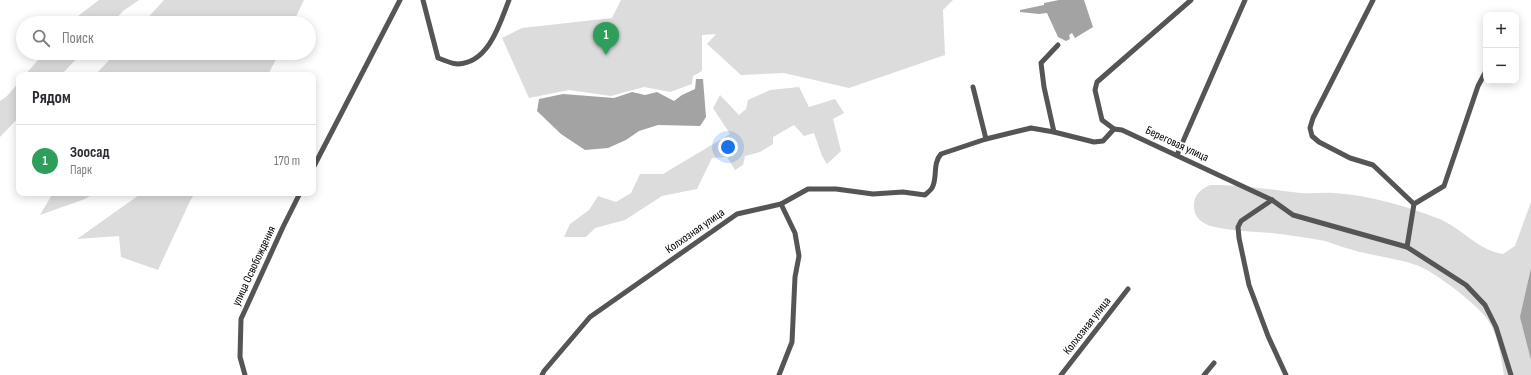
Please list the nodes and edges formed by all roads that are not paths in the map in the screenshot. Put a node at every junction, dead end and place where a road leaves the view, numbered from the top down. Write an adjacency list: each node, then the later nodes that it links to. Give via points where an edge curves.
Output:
1 (400, 0): 14 (street)
2 (423, 0): 3 (street, via 438,58 457,64 474,61 488,47)
3 (510, 0)
4 (1191, 0): 10 (street, via 1097,82 1095,90 1102,120)
5 (1245, 0): 13 (street)
6 (1373, 0): 18 (street, via 1310,128 1312,136 1319,142 1350,158 1373,165)
7 (1058, 46): 11 (street, via 1041,63)
8 (1483, 77): 18 (street, via 1444,186)
9 (973, 87): 12 (street)
10 (1114, 129): 11 (street, via 1103,141 1094,142); 13 (street, Береговая улица, via 1122,130)
11 (1054, 132): 12 (street, via 1032,128)
12 (986, 139): 17 (street, Колхозная улица, via 941,154 936,163 932,188 925,195 903,192 873,194 836,188 808,189)
13 (1177, 155): 16 (street, Береговая улица)
14 (316, 162)
15 (298, 196): 22 (street, улица Освобождения, via 240,319 240,357)
16 (1272, 200): 19 (street, Береговая улица, via 1293,215); 27 (street, via 1241,221 1238,227 1249,285)
17 (781, 204): 23 (street, Колхозная улица, via 737,214 590,316); 24 (street, via 795,234 799,256 795,277 792,342)
18 (1414, 204): 19 (street)
19 (1407, 247): 28 (street, Береговая улица, via 1466,285 1485,305 1496,327)
20 (1128, 289): 25 (street, Колхозная улица)
21 (1214, 363): 26 (street)
22 (245, 375)
23 (542, 375)
24 (779, 375)
25 (1061, 375)
26 (1204, 375)
27 (1286, 375)
28 (1511, 375)

